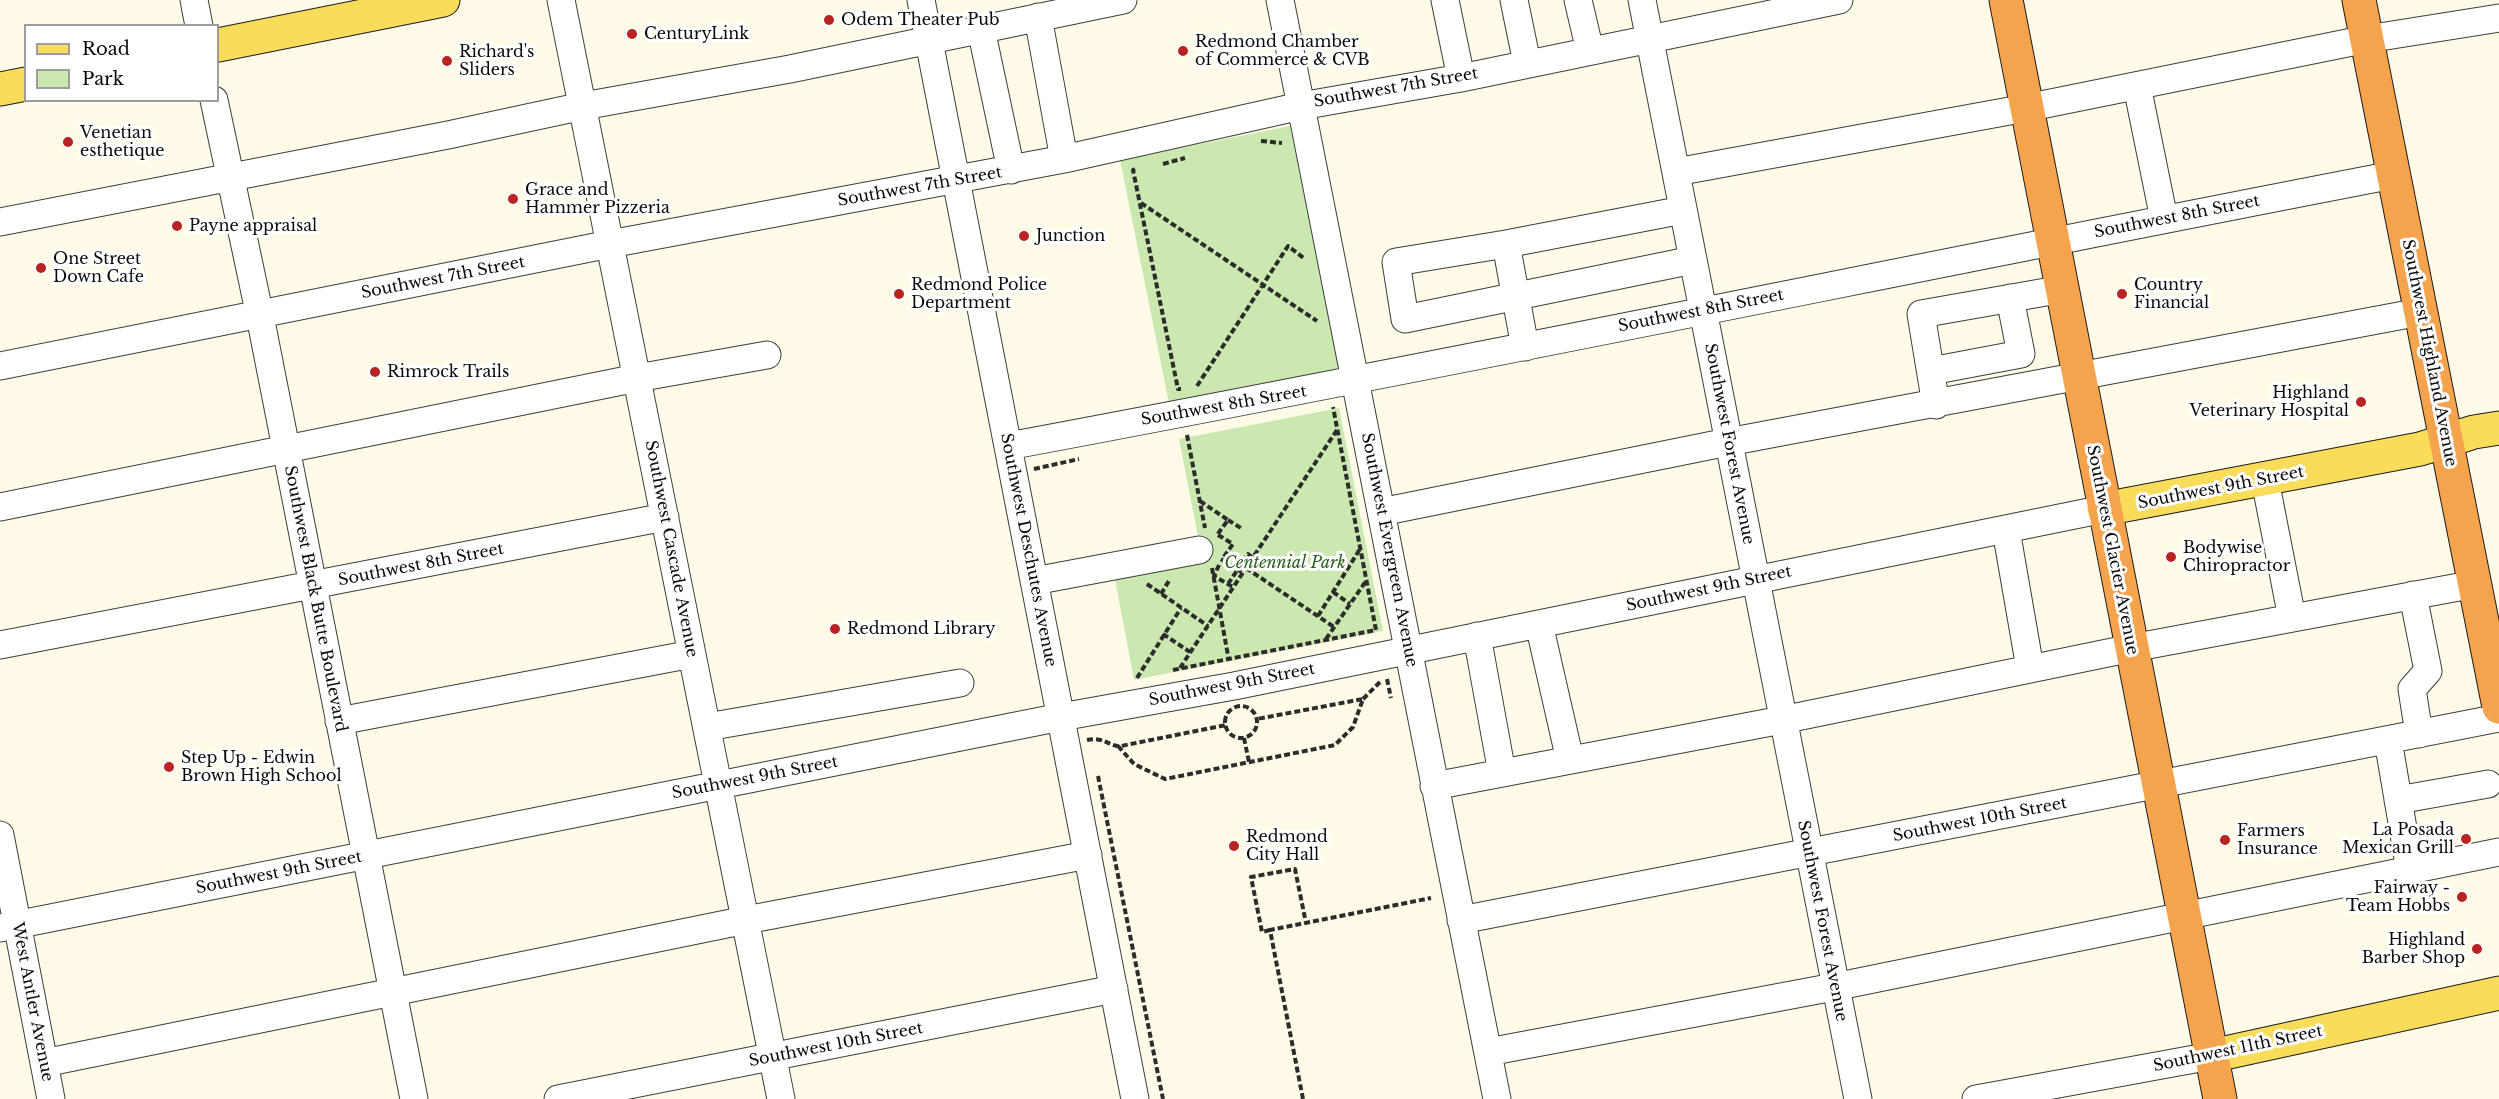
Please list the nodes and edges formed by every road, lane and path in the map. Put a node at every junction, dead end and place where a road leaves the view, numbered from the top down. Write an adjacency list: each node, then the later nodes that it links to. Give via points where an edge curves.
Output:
1 (194, 0): 19 (street)
2 (443, 0): 14 (main road)
3 (561, 0): 30 (street, Southwest Cascade Avenue)
4 (921, 0): 22 (street, Southwest Deschutes Avenue)
5 (1123, 0): 17 (street)
6 (1280, 0): 31 (street, Southwest Evergreen Avenue)
7 (1445, 0): 27 (street)
8 (1514, 0): 26 (street)
9 (1578, 0): 25 (street)
10 (1642, 0): 21 (street, Southwest Forest Avenue)
11 (1839, 0): 15 (street, Southwest 7th Street)
12 (2006, 0): 32 (highway, Southwest Glacier Avenue)
13 (2359, 0): 23 (highway, Southwest Highland Avenue)
14 (403, 4): 24 (main road)
15 (1800, 4): 16 (street, Southwest 7th Street)
16 (1734, 10): 21 (street, Southwest 7th Street)
17 (1038, 17): 20 (street); 36 (street)
18 (2499, 18): 23 (street)
19 (199, 24)
20 (981, 29): 22 (street); 39 (street)
21 (1650, 38): 25 (street, Southwest 7th Street); 40 (street, Southwest Forest Avenue)
22 (929, 39): 30 (street, via 790,69); 43 (street, Southwest Deschutes Avenue)
23 (2367, 39): 28 (street); 41 (highway, Southwest Highland Avenue)
24 (219, 45)
25 (1590, 51): 26 (street, Southwest 7th Street)
26 (1527, 63): 27 (street, Southwest 7th Street)
27 (1461, 78): 31 (street, Southwest 7th Street)
28 (2137, 86): 32 (street); 46 (street)
29 (214, 102): 42 (street, Southwest Black Butte Boulevard)
30 (583, 106): 42 (street); 49 (street, Southwest Cascade Avenue)
31 (1301, 106): 36 (street, Southwest 7th Street); 73 (street, Southwest Evergreen Avenue)
32 (2026, 108): 40 (street); 48 (highway, Southwest Glacier Avenue)
33 (1258, 141): 34 (path, via 1281,141)
34 (1284, 153)
35 (1189, 157): 37 (path)
36 (1064, 159): 39 (street, Southwest 7th Street)
37 (1156, 165)
38 (1145, 167): 44 (path, via 1133,170)
39 (1011, 170): 43 (street, Southwest 7th Street)
40 (1676, 172): 45 (street, Southwest Forest Avenue)
41 (2393, 175): 46 (street, Southwest 8th Street); 62 (highway, Southwest Highland Avenue)
42 (230, 177): 47 (street); 64 (street, Southwest Black Butte Boulevard)
43 (956, 180): 49 (street, Southwest 7th Street); 82 (street, Southwest Deschutes Avenue)
44 (1141, 202): 56 (path); 75 (path, via 1178,389)
45 (1683, 210): 50 (street); 53 (street, Southwest Forest Avenue)
46 (2164, 219): 48 (street, Southwest 8th Street)
47 (0, 222)
48 (2053, 242): 55 (street, Southwest 8th Street); 57 (highway, Southwest Glacier Avenue)
49 (610, 244): 64 (street, Southwest 7th Street); 71 (street, Southwest Cascade Avenue)
50 (1506, 244): 58 (street); 58 (street, via 1396,262 1406,319)
51 (1302, 246): 52 (path)
52 (1305, 258): 54 (path); 56 (path, via 1288,246)
53 (1693, 260): 58 (street); 61 (street, Southwest Forest Avenue)
54 (1307, 268)
55 (1913, 270): 61 (street, Southwest 8th Street); 63 (street)
56 (1264, 283): 65 (path); 75 (path)
57 (2063, 289): 59 (street); 72 (highway, Southwest Glacier Avenue)
58 (1516, 296): 67 (street)
59 (2010, 298): 63 (street); 70 (street, via 2022,354)
60 (1315, 310): 65 (path)
61 (1703, 310): 67 (street, Southwest 8th Street); 81 (street, Southwest Forest Avenue)
62 (2420, 312): 72 (street); 80 (highway, Southwest Highland Avenue)
63 (1921, 314): 70 (street)
64 (260, 316): 69 (street, Southwest 7th Street); 83 (street, Southwest Black Butte Boulevard)
65 (1317, 321): 66 (path)
66 (1319, 331)
67 (1525, 347): 73 (street, Southwest 8th Street)
68 (767, 355): 71 (street)
69 (0, 366)
70 (1931, 371): 77 (street)
71 (637, 378): 83 (street); 89 (street, Southwest Cascade Avenue)
72 (2079, 378): 77 (street); 87 (highway, Southwest Glacier Avenue)
73 (1356, 382): 82 (street, Southwest 8th Street); 88 (street, Southwest Evergreen Avenue)
74 (1208, 384): 75 (path)
75 (1196, 386)
76 (1332, 400): 79 (path)
77 (1936, 405): 81 (street)
78 (2499, 428): 80 (main road, Southwest 9th Street)
79 (1337, 430): 94 (path); 95 (path)
80 (2447, 441): 84 (main road, Southwest 9th Street); 105 (highway, Southwest Highland Avenue)
81 (1728, 442): 88 (street); 101 (street, Southwest Forest Avenue)
82 (1008, 446): 103 (street, Southwest Deschutes Avenue)
83 (286, 449): 86 (street); 106 (street, Southwest Black Butte Boulevard)
84 (2265, 480): 87 (main road, Southwest 9th Street); 113 (street)
85 (1200, 501): 90 (path)
86 (0, 507)
87 (2104, 510): 92 (street, Southwest 9th Street); 121 (highway, Southwest Glacier Avenue)
88 (1381, 512): 122 (street, Southwest Evergreen Avenue)
89 (665, 517): 106 (street, Southwest 8th Street); 124 (street, Southwest Cascade Avenue)
90 (1228, 520): 91 (path); 93 (path)
91 (1241, 528)
92 (2006, 530): 101 (street, Southwest 9th Street); 125 (street)
93 (1211, 546): 96 (street); 98 (path)
94 (1360, 549): 102 (path); 108 (path)
95 (1253, 558): 97 (path); 98 (path, via 1248,554)
96 (1122, 566): 103 (street); 111 (path)
97 (1246, 568): 99 (path); 112 (path)
98 (1238, 569): 99 (path); 104 (path)
99 (1243, 573): 107 (path)
100 (1214, 576): 104 (path)
101 (1755, 579): 114 (street, Southwest 9th Street); 136 (street, Southwest Forest Avenue)
102 (1366, 580): 110 (path); 119 (path, via 1376,630)
103 (1035, 581): 133 (street, Southwest Deschutes Avenue)
104 (1228, 584): 107 (path)
105 (2475, 584): 109 (street); 132 (highway, Southwest Highland Avenue)
106 (312, 587): 120 (street, Southwest 8th Street); 137 (street, Southwest Black Butte Boulevard)
107 (1233, 587): 115 (path)
108 (1333, 592): 110 (path); 112 (path)
109 (2413, 595): 113 (street); 141 (street, via 2428,671 2412,689)
110 (1350, 604): 116 (path)
111 (1181, 608): 115 (path); 117 (path)
112 (1317, 616): 116 (path)
113 (2292, 618): 121 (street)
114 (1539, 624): 118 (street, Southwest 9th Street); 148 (street)
115 (1208, 626): 123 (path)
116 (1334, 627): 119 (path)
117 (1164, 634): 123 (path); 128 (path, via 1135,678)
118 (1477, 636): 122 (street, Southwest 9th Street); 151 (street)
119 (1326, 640): 126 (path)
120 (0, 645)
121 (2132, 648): 125 (street); 155 (highway, Southwest Glacier Avenue)
122 (1408, 650): 133 (street, Southwest 9th Street); 154 (street, Southwest Evergreen Avenue)
123 (1190, 652): 126 (path)
124 (692, 654): 137 (street); 139 (street, Southwest Cascade Avenue)
125 (2030, 668): 136 (street)
126 (1179, 669): 127 (path)
127 (1168, 671)
128 (1146, 676)
129 (1393, 679): 131 (path, via 1381,681)
130 (960, 683): 139 (street)
131 (1363, 699): 135 (path); 149 (path, via 1353,727 1335,745)
132 (2499, 707)
133 (1061, 717): 153 (street, Southwest 9th Street); 161 (street, Southwest Deschutes Avenue)
134 (2499, 718): 141 (street, Southwest 10th Street)
135 (1257, 719): 138 (path, via 1248,708 1238,706 1227,715); 143 (path, via 1253,733)
136 (1782, 720): 148 (street); 158 (street, Southwest Forest Avenue)
137 (339, 721): 160 (street, Southwest Black Butte Boulevard)
138 (1226, 725): 143 (path, via 1235,737); 146 (path)
139 (707, 727): 153 (street, Southwest Cascade Avenue)
140 (1091, 731): 142 (path)
141 (2420, 734): 144 (street, Southwest 10th Street)
142 (1092, 738): 145 (path); 146 (path, via 1106,739); 147 (path)
143 (1244, 738): 149 (path)
144 (2388, 740): 155 (street, Southwest 10th Street); 156 (street)
145 (1083, 741)
146 (1119, 746): 149 (path, via 1134,764 1165,779)
147 (1093, 749)
148 (1570, 760): 151 (street)
149 (1249, 762)
150 (1095, 772): 183 (path, via 1100,780)
151 (1502, 773): 154 (street)
152 (2488, 784): 156 (street)
153 (718, 785): 160 (street, Southwest 9th Street); 166 (street, Southwest Cascade Avenue)
154 (1434, 786): 165 (street, Southwest Evergreen Avenue)
155 (2160, 786): 158 (street, Southwest 10th Street); 164 (highway, Southwest Glacier Avenue)
156 (2398, 800): 162 (street)
157 (0, 835): 168 (street, West Antler Avenue)
158 (1808, 852): 165 (street, Southwest 10th Street); 170 (street, Southwest Forest Avenue)
159 (2499, 852): 162 (street)
160 (366, 855): 168 (street, Southwest 9th Street); 173 (street, Southwest Black Butte Boulevard)
161 (1088, 855): 166 (street); 171 (street, Southwest Deschutes Avenue)
162 (2409, 870): 164 (street)
163 (1431, 898): 167 (path)
164 (2184, 915): 170 (street); 175 (highway, Southwest Glacier Avenue)
165 (1461, 920): 174 (street, Southwest Evergreen Avenue)
166 (746, 921): 173 (street); 176 (street, Southwest Cascade Avenue)
167 (1306, 923): 169 (path); 169 (path, via 1295,868 1251,877 1262,932)
168 (9, 926): 177 (street, West Antler Avenue)
169 (1270, 930): 184 (path)
170 (1834, 987): 174 (street); 186 (street, Southwest Forest Avenue)
171 (1114, 989): 176 (street, Southwest 10th Street); 182 (street, Southwest Deschutes Avenue)
172 (2499, 993): 175 (main road, Southwest 11th Street)
173 (393, 994): 177 (street); 179 (street, Southwest Black Butte Boulevard)
174 (1488, 1052): 185 (street, Southwest Evergreen Avenue)
175 (2211, 1056): 187 (street, Southwest 11th Street); 188 (highway, Southwest Glacier Avenue)
176 (773, 1058): 180 (street, Southwest 10th Street); 181 (street, Southwest Cascade Avenue)
177 (44, 1063): 178 (street, West Antler Avenue)
178 (51, 1099)
179 (414, 1099)
180 (558, 1099)
181 (781, 1099)
182 (1136, 1099)
183 (1163, 1099)
184 (1303, 1099)
185 (1497, 1099)
186 (1858, 1099)
187 (1976, 1099)
188 (2220, 1099)

